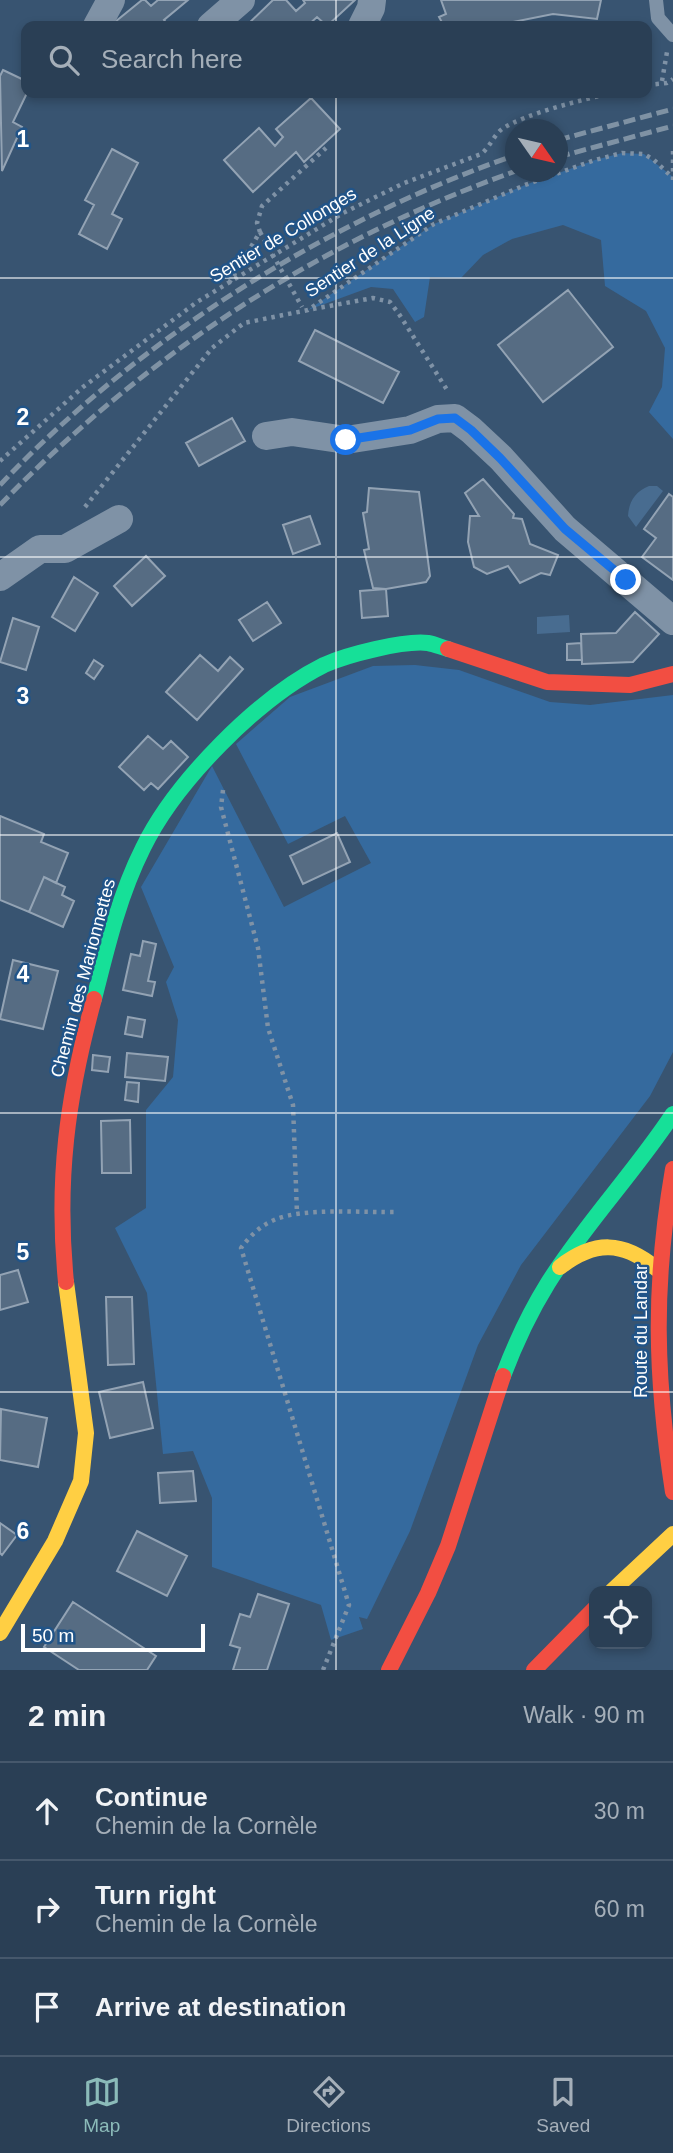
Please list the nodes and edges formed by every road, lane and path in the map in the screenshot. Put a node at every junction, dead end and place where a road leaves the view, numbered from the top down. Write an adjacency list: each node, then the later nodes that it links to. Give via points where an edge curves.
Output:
1 (111, 0): 5 (street)
2 (241, 0): 6 (street)
3 (372, 0): 7 (street)
4 (656, 0): 8 (lane, via 658,18)
5 (100, 21)
6 (217, 21)
7 (364, 21)
8 (673, 35)
9 (667, 51): 11 (path)
10 (673, 79): 12 (path)
11 (662, 81)
12 (652, 84)
13 (595, 98): 19 (path, Sentier de Collonges, via 518,120 500,131 481,154 404,183 343,213)
14 (673, 145): 16 (path)
15 (326, 148): 18 (path, via 262,206 257,223)
16 (673, 151): 17 (path)
17 (673, 180): 20 (path, Sentier de la Ligne, via 644,154 595,160 434,224)
18 (260, 232): 19 (path); 20 (path, bridge)
19 (228, 285): 23 (path, Sentier de Collonges, via 197,302 83,387)
20 (305, 309): 21 (path, via 373,298 390,302); 24 (path, Sentier de la Ligne, via 244,323 212,348)
21 (450, 395)
22 (266, 436): 27 (street, via 292,432 346,440 455,418 500,458 565,529)
23 (0, 461)
24 (82, 511)
25 (119, 519): 26 (street, via 65,549 40,549)
26 (0, 577)
27 (673, 621)
28 (673, 674): 41 (main road, Chemin des Marionnettes, via 630,685 547,682 426,643 376,649 325,665 271,699 174,797 144,845 122,893 83,1038 65,1134 64,1262 86,1433 81,1481 55,1541)
29 (224, 786): 33 (path, via 221,807 258,948 268,1028 293,1105)
30 (673, 1114): 35 (main road)
31 (673, 1169): 34 (main road, Route du Landar)
32 (398, 1212): 33 (path)
33 (297, 1213): 42 (path, via 253,1233 241,1248 349,1605)
34 (657, 1269): 35 (main road, via 635,1251 596,1248 578,1254); 36 (main road, via 672,1300); 37 (main road, Route du Landar, via 661,1416)
35 (550, 1279): 43 (main road, via 515,1345 447,1546)
36 (673, 1333)
37 (673, 1492)
38 (673, 1534): 39 (main road)
39 (617, 1586)
40 (589, 1614): 44 (main road)
41 (0, 1633)
42 (323, 1670)
43 (389, 1670)
44 (534, 1670)

